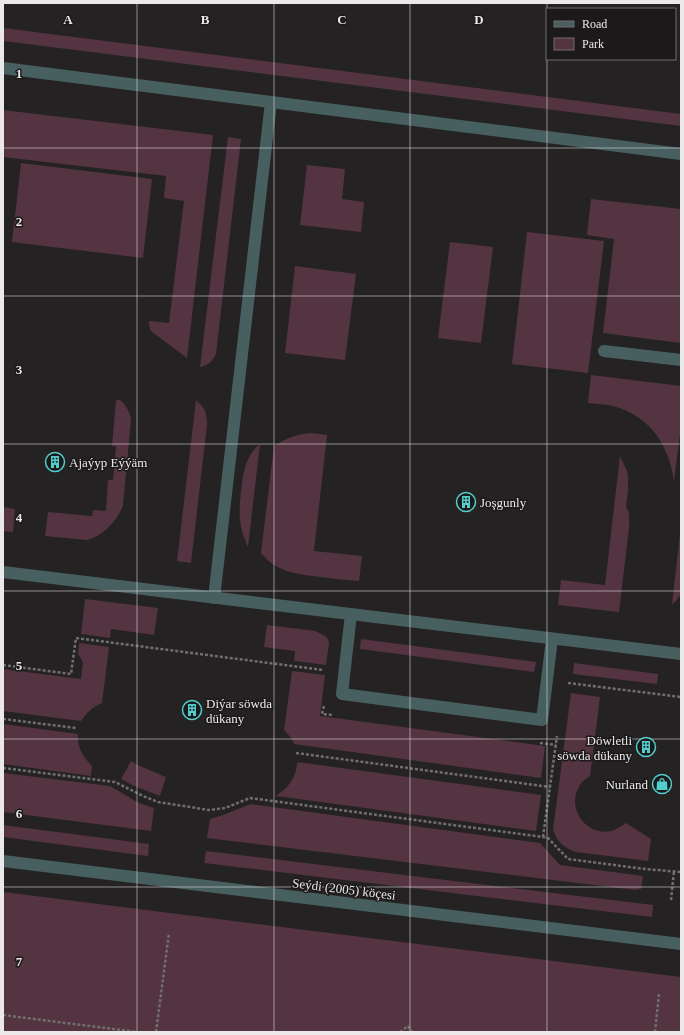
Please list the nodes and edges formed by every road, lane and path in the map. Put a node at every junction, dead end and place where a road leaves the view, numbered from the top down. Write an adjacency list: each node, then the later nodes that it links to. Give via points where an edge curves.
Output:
1 (3, 68): 2 (street)
2 (271, 102): 3 (street); 7 (street)
3 (681, 154)
4 (604, 351): 5 (street)
5 (681, 360)
6 (3, 572): 7 (street)
7 (214, 598): 8 (street)
8 (351, 614): 9 (street); 9 (street, via 342,694 542,720)
9 (552, 639): 10 (street)
10 (681, 654)
11 (3, 665): 12 (path, via 71,674 76,638)
12 (293, 666)
13 (564, 682): 14 (path)
14 (681, 697)
15 (3, 719): 16 (path)
16 (76, 728)
17 (558, 730): 20 (path)
18 (296, 753): 20 (path)
19 (3, 768): 21 (path, via 115,782 158,802 209,810 225,808 250,798)
20 (550, 787): 21 (path)
21 (543, 837): 23 (path, via 548,838 568,859)
22 (3, 861): 27 (street, Seýdi (2005) köçesi)
23 (674, 871): 24 (path); 25 (path)
24 (681, 872)
25 (671, 900)
26 (169, 933): 31 (path)
27 (681, 944)
28 (659, 994): 34 (path)
29 (3, 1015): 30 (path)
30 (137, 1032)
31 (156, 1032)
32 (400, 1032): 33 (path, via 408,1026)
33 (412, 1032)
34 (654, 1032)

